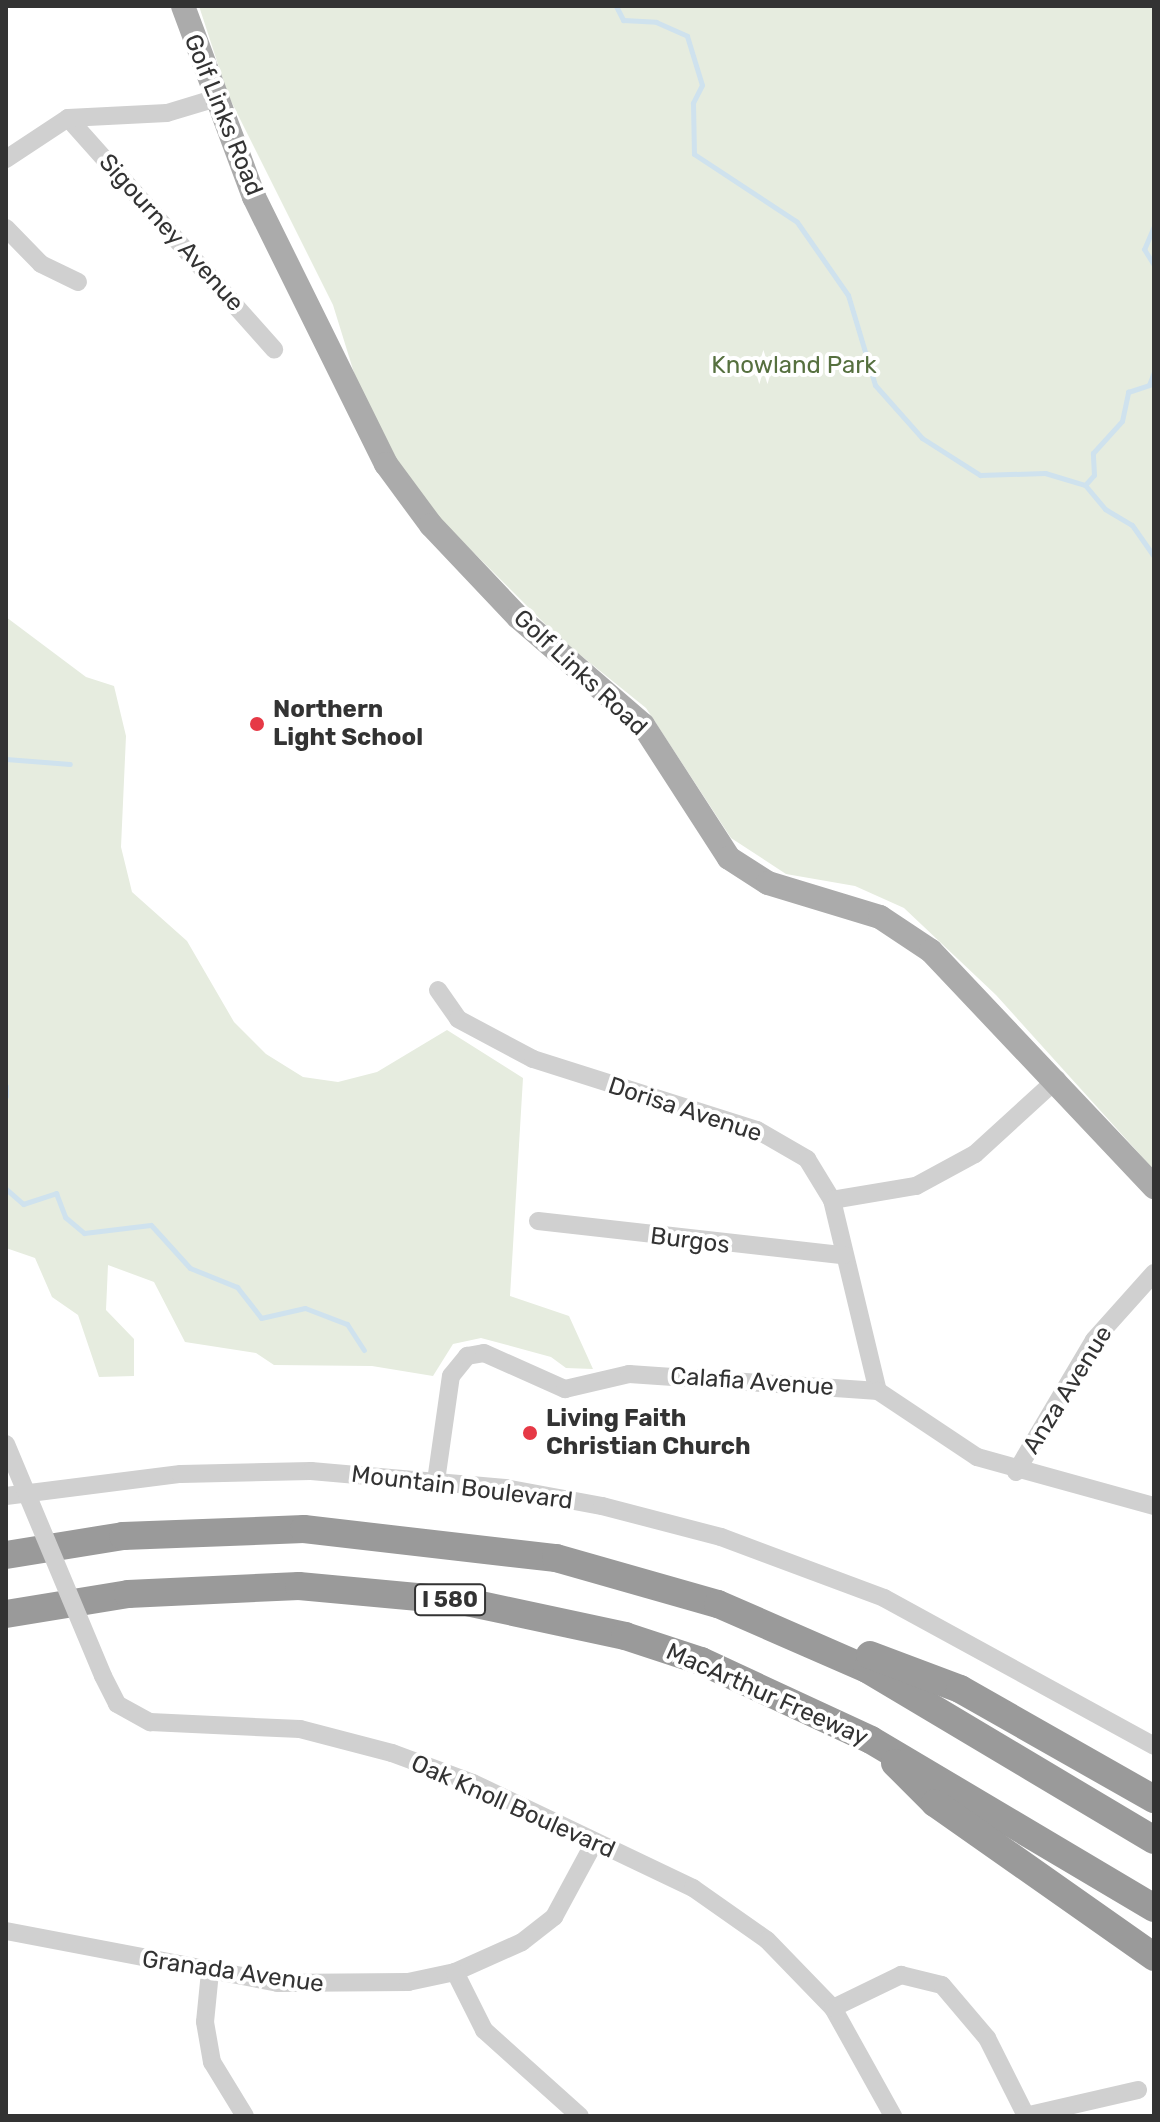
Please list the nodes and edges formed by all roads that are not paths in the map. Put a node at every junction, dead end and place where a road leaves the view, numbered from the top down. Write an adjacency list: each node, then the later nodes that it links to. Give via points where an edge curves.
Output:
1 (172, 6): 3 (main road)
2 (183, 6): 3 (main road, Golf Links Road)
3 (190, 34): 4 (main road, Golf Links Road)
4 (213, 99): 5 (street, via 167,113); 11 (main road, Golf Links Road, via 350,395 431,525 518,617 643,725 729,858 768,883 880,917 931,951)
5 (68, 118): 6 (street); 9 (street, Sigourney Avenue)
6 (6, 159)
7 (6, 228): 8 (street, via 41,264)
8 (78, 282)
9 (274, 349)
10 (438, 990): 13 (street, Dorisa Avenue, via 458,1019 533,1059 757,1130 807,1159)
11 (1057, 1079): 12 (main road, Golf Links Road); 13 (street, via 975,1154 916,1186)
12 (1154, 1187)
13 (832, 1200): 15 (street, Dorisa Avenue)
14 (538, 1221): 15 (street, Burgos)
15 (843, 1255): 17 (street, Dorisa Avenue)
16 (1154, 1273): 19 (street, Anza Avenue, via 1094,1340)
17 (878, 1391): 19 (street, Calafia Avenue, via 977,1457); 20 (street, Calafia Avenue, via 629,1374 565,1389 519,1364 475,1353 451,1376)
18 (6, 1444): 30 (street, Oak Knoll Boulevard, bridge, via 117,1704 150,1722 300,1729 392,1753)
19 (1016, 1472): 22 (street, Calafia Avenue)
20 (436, 1481): 21 (street, Mountain Boulevard, via 234,1472); 27 (street, Mountain Boulevard, via 602,1506 778,1556 931,1621)
21 (6, 1496)
22 (1154, 1506)
23 (6, 1555): 24 (highway, I 580, via 213,1529 389,1533 556,1558)
24 (718, 1604): 28 (highway, via 960,1689); 29 (highway, I 580, via 940,1708)
25 (6, 1614): 26 (highway, MacArthur Freeway / I 580, via 212,1588 299,1586 462,1601 625,1636 701,1661)
26 (871, 1740): 31 (highway, MacArthur Freeway / I 580); 33 (highway, via 935,1803)
27 (1154, 1746)
28 (1154, 1799)
29 (1154, 1840)
30 (594, 1843): 35 (street, Granada Avenue, via 554,1917 502,1954); 36 (street, Oak Knoll Boulevard, via 693,1888 767,1940)
31 (1154, 1908)
32 (6, 1931): 34 (street, Granada Avenue)
33 (1154, 1957)
34 (210, 1972): 35 (street, Granada Avenue, via 343,1987); 38 (street, via 205,2022 212,2062)
35 (455, 1972): 39 (street, via 484,2030)
36 (833, 2008): 40 (street, Oak Knoll Boulevard); 41 (street, via 901,1975 942,1985 987,2038)
37 (1138, 2090): 41 (street)
38 (245, 2116)
39 (580, 2116)
40 (893, 2116)
41 (1026, 2116)

